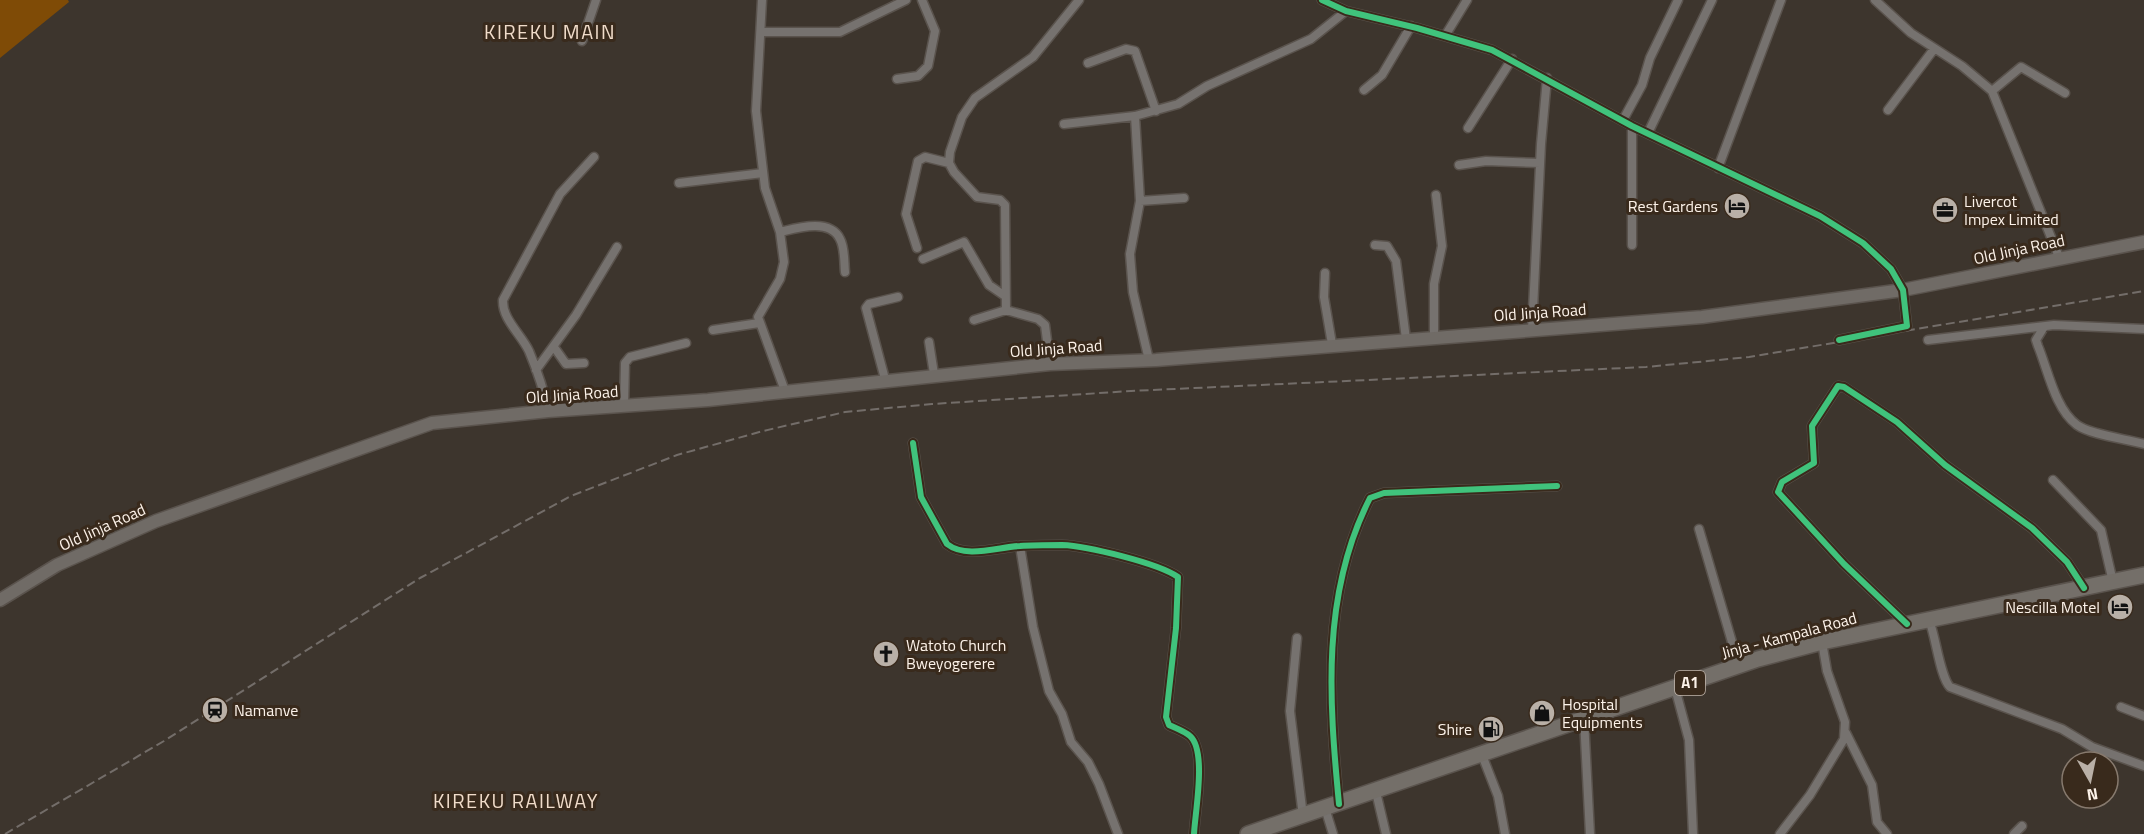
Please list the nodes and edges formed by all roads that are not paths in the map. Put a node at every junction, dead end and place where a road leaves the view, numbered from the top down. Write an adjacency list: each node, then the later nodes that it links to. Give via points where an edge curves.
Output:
1 (596, 0): 17 (street)
2 (762, 0): 15 (street)
3 (906, 0): 12 (street)
4 (922, 0): 22 (street, via 935,31 928,66 918,76)
5 (1079, 0): 35 (street, via 1032,57 968,105)
6 (1322, 0): 13 (street)
7 (1467, 0): 16 (street)
8 (1678, 0): 29 (street)
9 (1712, 0): 33 (street)
10 (1781, 0): 38 (street)
11 (1875, 0): 18 (street)
12 (896, 2): 15 (street, via 840,32)
13 (1346, 11): 14 (street); 27 (street, via 1311,39 1207,86 1185,101)
14 (1411, 26): 16 (street); 23 (street, via 1382,75)
15 (762, 32): 39 (street, via 756,90)
16 (1445, 36): 19 (street)
17 (582, 40)
18 (1934, 49): 24 (street); 26 (street)
19 (1512, 59): 21 (street); 32 (street)
20 (1088, 63): 27 (street, via 1126,48 1135,51)
21 (1547, 78): 29 (street); 36 (street)
22 (897, 79)
23 (1364, 90)
24 (1992, 91): 25 (street, via 2021,67); 50 (street)
25 (2065, 93)
26 (1888, 110)
27 (1156, 111): 28 (street)
28 (1135, 116): 30 (street); 43 (street)
29 (1623, 120): 31 (street)
30 (1064, 124)
31 (1632, 126): 33 (street); 47 (street)
32 (1468, 129)
33 (1648, 133): 38 (street)
34 (594, 157): 77 (street, via 560,194 503,300)
35 (949, 163): 49 (street, via 925,157 918,161 906,213); 55 (street, via 977,197 1000,200 1005,205)
36 (1540, 164): 37 (street, via 1479,161); 63 (street)
37 (1459, 165)
38 (1718, 168): 54 (street, via 1842,229 1884,261)
39 (763, 174): 40 (street); 44 (street, via 769,207)
40 (679, 183)
41 (1436, 195): 65 (street, via 1442,246 1434,284)
42 (1184, 198): 43 (street)
43 (1140, 201): 74 (street, via 1130,254 1133,292)
44 (780, 232): 52 (street, via 801,227 834,231 841,240); 59 (street, via 783,271 758,317)
45 (2144, 242): 50 (main road, Old Jinja Road)
46 (1375, 245): 66 (street, via 1387,246 1396,261)
47 (1632, 245)
48 (617, 247): 73 (street)
49 (917, 248)
50 (2059, 257): 54 (main road, Old Jinja Road)
51 (924, 260): 55 (street, via 964,242 989,285)
52 (845, 272)
53 (1325, 273): 72 (street, via 1324,297)
54 (1903, 290): 63 (main road, Old Jinja Road, via 1702,317); 67 (street, via 1907,326)
55 (1005, 296): 57 (street)
56 (898, 297): 79 (street, via 866,308)
57 (1006, 310): 58 (street); 76 (street, via 1045,324)
58 (974, 320)
59 (759, 323): 62 (street); 80 (street)
60 (2044, 327): 61 (street); 64 (street, via 2087,325); 69 (street)
61 (2024, 329): 68 (street); 69 (street)
62 (713, 330)
63 (1532, 330): 65 (main road, Old Jinja Road)
64 (2144, 330)
65 (1434, 337): 66 (main road, Old Jinja Road)
66 (1406, 339): 72 (main road, Old Jinja Road)
67 (1839, 340)
68 (1928, 340)
69 (2036, 340): 84 (street, via 2057,395 2075,422)
70 (929, 342): 78 (street)
71 (686, 343): 81 (street, via 630,357 625,363)
72 (1332, 344): 74 (main road, Old Jinja Road)
73 (554, 347): 75 (street, via 566,364); 77 (street)
74 (1149, 360): 76 (main road, Old Jinja Road)
75 (584, 363)
76 (1050, 364): 78 (main road, Old Jinja Road)
77 (536, 370): 82 (street)
78 (934, 374): 79 (main road, Old Jinja Road)
79 (885, 379): 80 (main road, Old Jinja Road)
80 (785, 391): 81 (main road, Old Jinja Road)
81 (624, 407): 82 (main road, Old Jinja Road)
82 (548, 411): 92 (main road, Old Jinja Road, via 422,426 156,521 57,566)
83 (914, 443): 88 (street, via 921,497 947,544 957,550 983,551)
84 (2144, 444)
85 (2053, 480): 90 (street, via 2101,530)
86 (1557, 486): 106 (street, via 1384,493 1370,498 1350,543 1334,604)
87 (1700, 530): 97 (street)
88 (1020, 546): 109 (street, via 1033,627 1049,691 1071,742 1088,762 1099,784); 110 (street, via 1081,547 1178,578 1166,717 1169,725 1188,734 1195,745 1199,769)
89 (2144, 576): 90 (highway, Jinja - Kampala Road / A1)
90 (2113, 582): 91 (highway, Jinja - Kampala Road / A1)
91 (2084, 588): 93 (highway, Jinja - Kampala Road / A1); 94 (street, via 2067,562 2032,528 1945,465 1897,422 1838,386 1812,426 1814,463 1782,482 1778,492 1844,564)
92 (0, 600)
93 (1929, 620): 94 (highway, Jinja - Kampala Road / A1); 104 (street, via 1944,679 1950,687 2062,729 2092,747)
94 (1907, 624): 96 (highway, Jinja - Kampala Road / A1)
95 (1298, 638): 107 (street, via 1290,711)
96 (1822, 642): 97 (highway, Jinja - Kampala Road / A1); 102 (street)
97 (1739, 666): 98 (highway, Jinja - Kampala Road / A1)
98 (1675, 688): 101 (highway, Jinja - Kampala Road / A1); 116 (street, via 1689,740)
99 (2121, 707): 100 (street)
100 (2144, 717)
101 (1584, 719): 103 (highway, Jinja - Kampala Road / A1); 115 (street)
102 (1846, 732): 117 (street, via 1840,748); 118 (street, via 1872,785 1877,822)
103 (1482, 755): 105 (highway, Jinja - Kampala Road / A1); 114 (street, via 1498,796)
104 (2144, 766)
105 (1376, 792): 106 (highway, Jinja - Kampala Road / A1); 113 (street)
106 (1332, 806): 107 (highway, Jinja - Kampala Road / A1); 112 (street)
107 (1303, 816): 111 (highway, Jinja - Kampala Road / A1)
108 (2022, 826): 119 (street)
109 (1118, 834)
110 (1194, 834)
111 (1248, 834)
112 (1334, 834)
113 (1386, 834)
114 (1505, 834)
115 (1590, 834)
116 (1693, 834)
117 (1780, 834)
118 (1887, 834)
119 (2014, 834)

